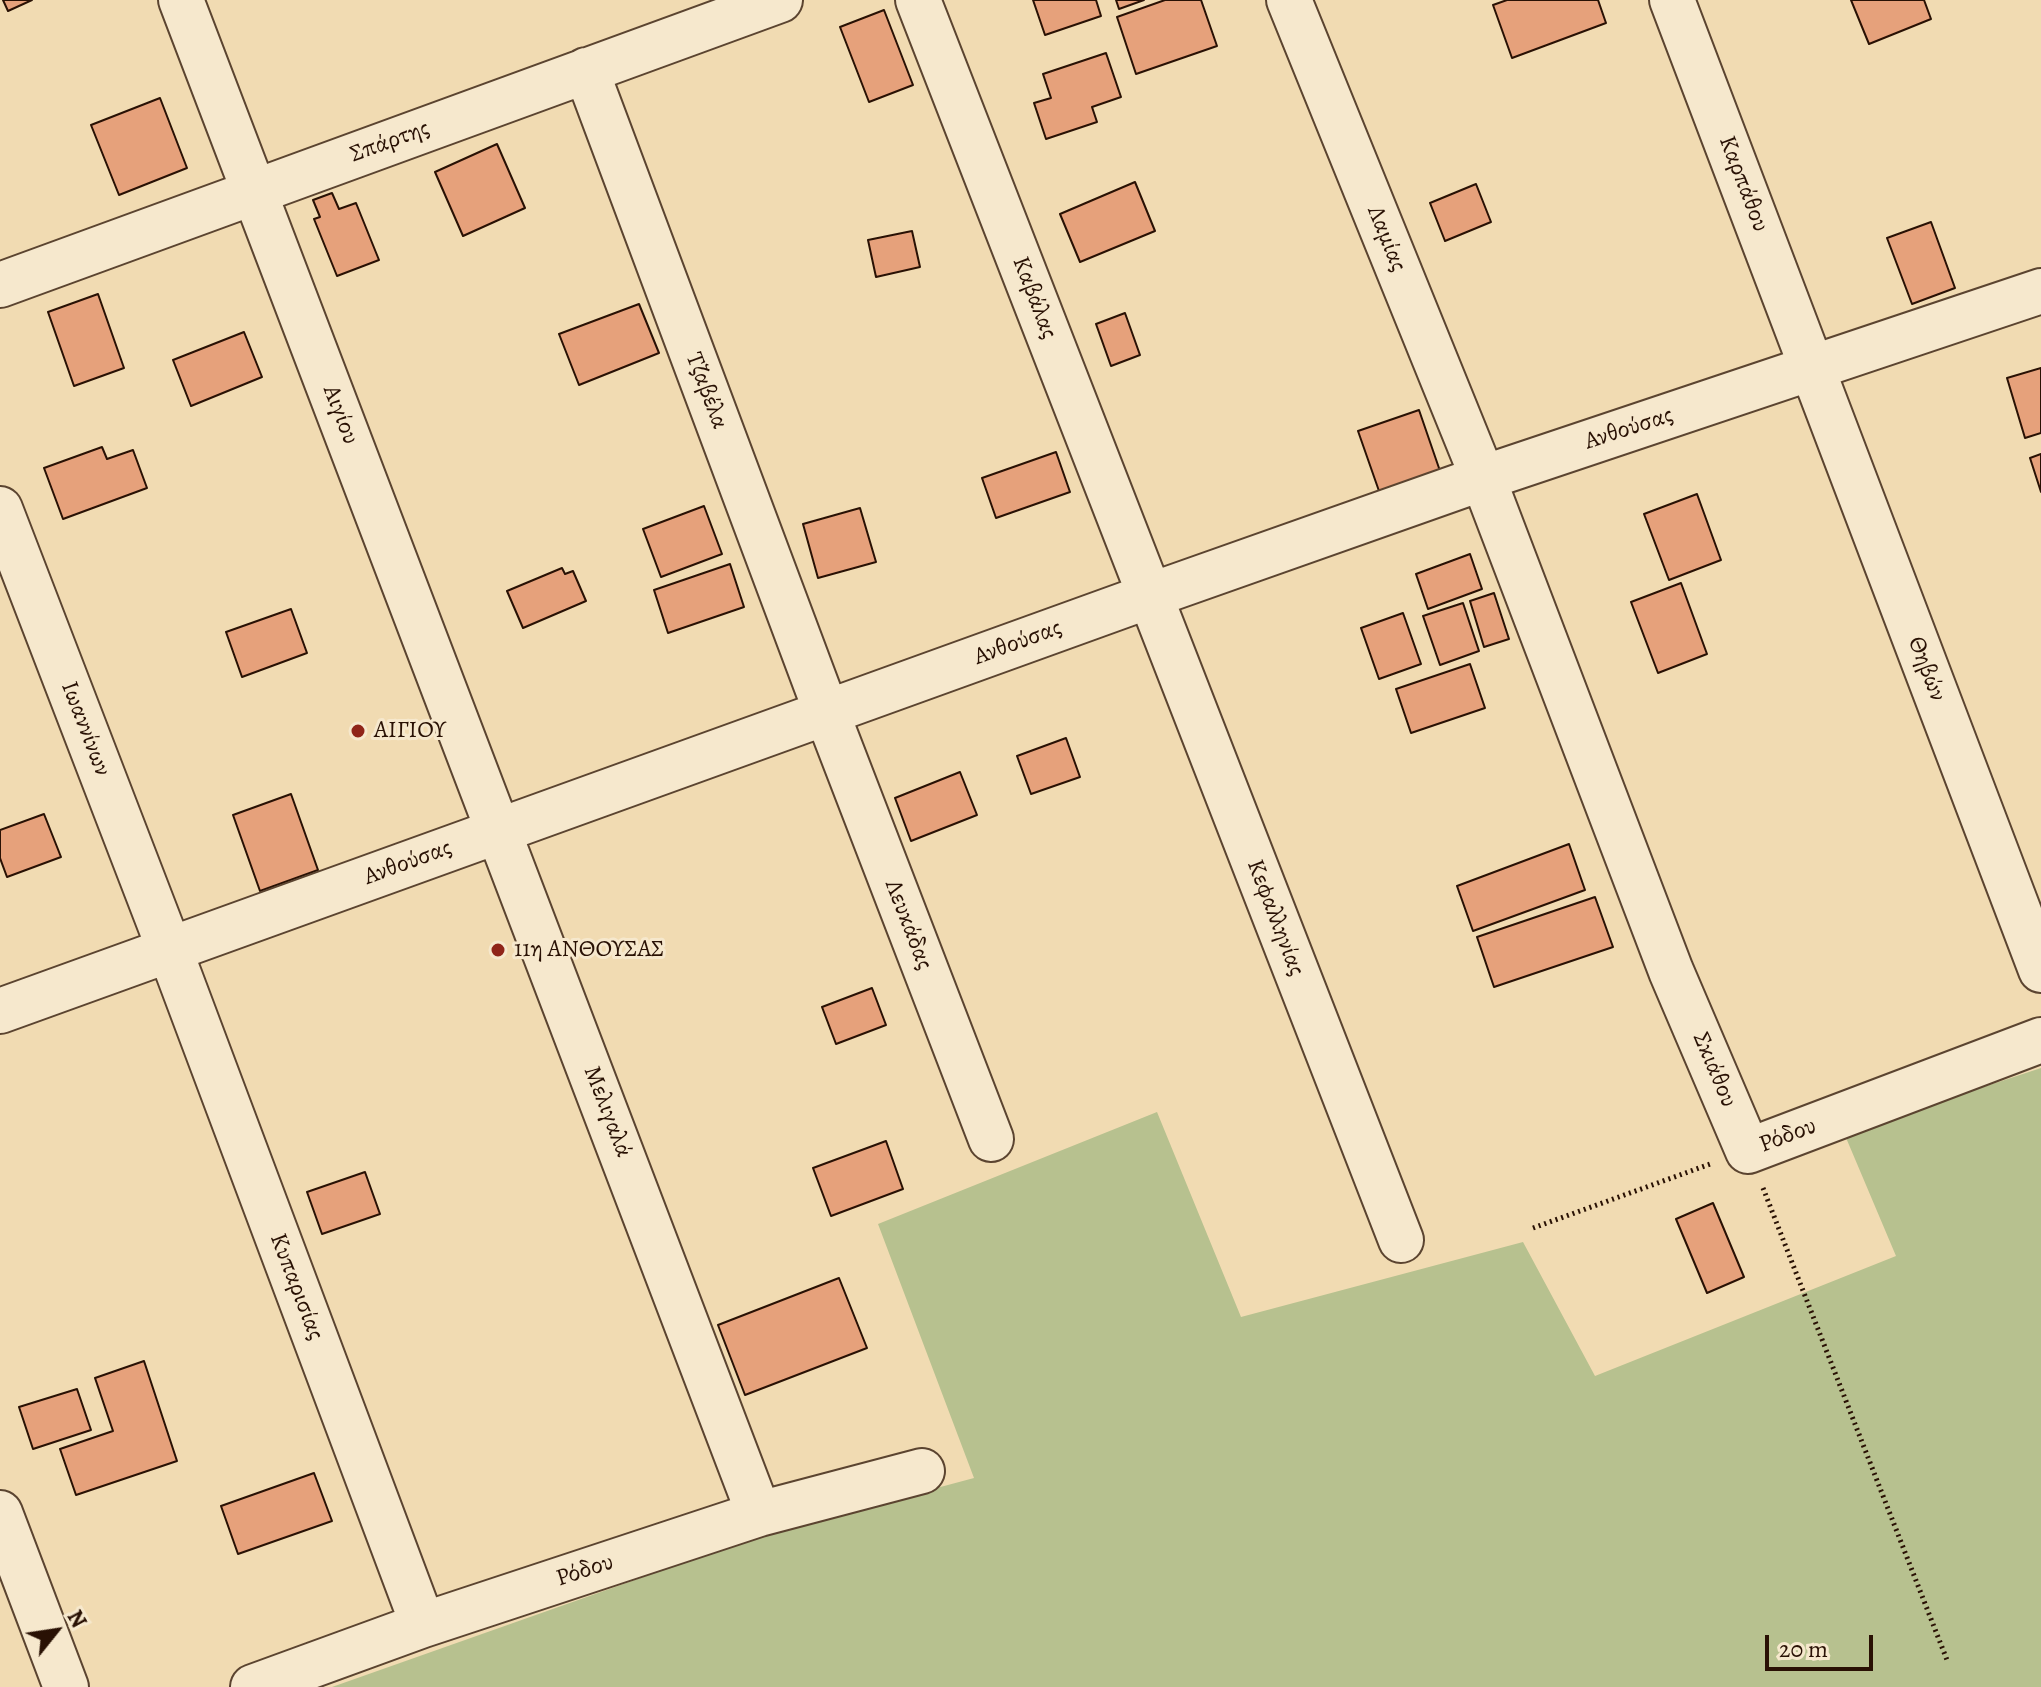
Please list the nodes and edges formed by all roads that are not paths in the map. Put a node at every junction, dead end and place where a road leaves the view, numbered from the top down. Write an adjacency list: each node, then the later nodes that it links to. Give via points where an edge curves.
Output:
1 (181, 0): 7 (street, Αιγίου)
2 (780, 0): 6 (street, Σπάρτης)
3 (918, 0): 13 (street, Καβάλας)
4 (1289, 0): 11 (street, Λαμίας)
5 (1672, 0): 10 (street, Καρπάθου)
6 (586, 70): 7 (street, Σπάρτης); 14 (street, Τζαβέλα)
7 (255, 192): 8 (street, Σπάρτης); 15 (street, Αιγίου)
8 (0, 285)
9 (2041, 291): 10 (street, Ανθούσας)
10 (1812, 369): 11 (street, Ανθούσας); 17 (street, Θηβών)
11 (1483, 478): 13 (street, Ανθούσας); 21 (street, Σκιάθου, via 1671,971)
12 (0, 509): 16 (street, Ιωαννίνων)
13 (1149, 596): 14 (street, Ανθούσας); 22 (street, Κεφαλληνίας)
14 (826, 711): 15 (street, Ανθούσας); 20 (street, Λευκάδας)
15 (498, 830): 16 (street, Ανθούσας); 25 (street, Μελιγαλά)
16 (169, 948): 18 (street, Ανθούσας); 26 (street, Κυπαρισίας)
17 (2041, 970)
18 (0, 1011)
19 (2041, 1040): 21 (street, Ρόδου)
20 (991, 1139)
21 (1748, 1151)
22 (1401, 1240)
23 (922, 1471): 25 (street, Ρόδου)
24 (0, 1513): 27 (street)
25 (759, 1514): 26 (street, Ρόδου)
26 (423, 1625): 28 (street, Ρόδου)
27 (66, 1687)
28 (253, 1687)

